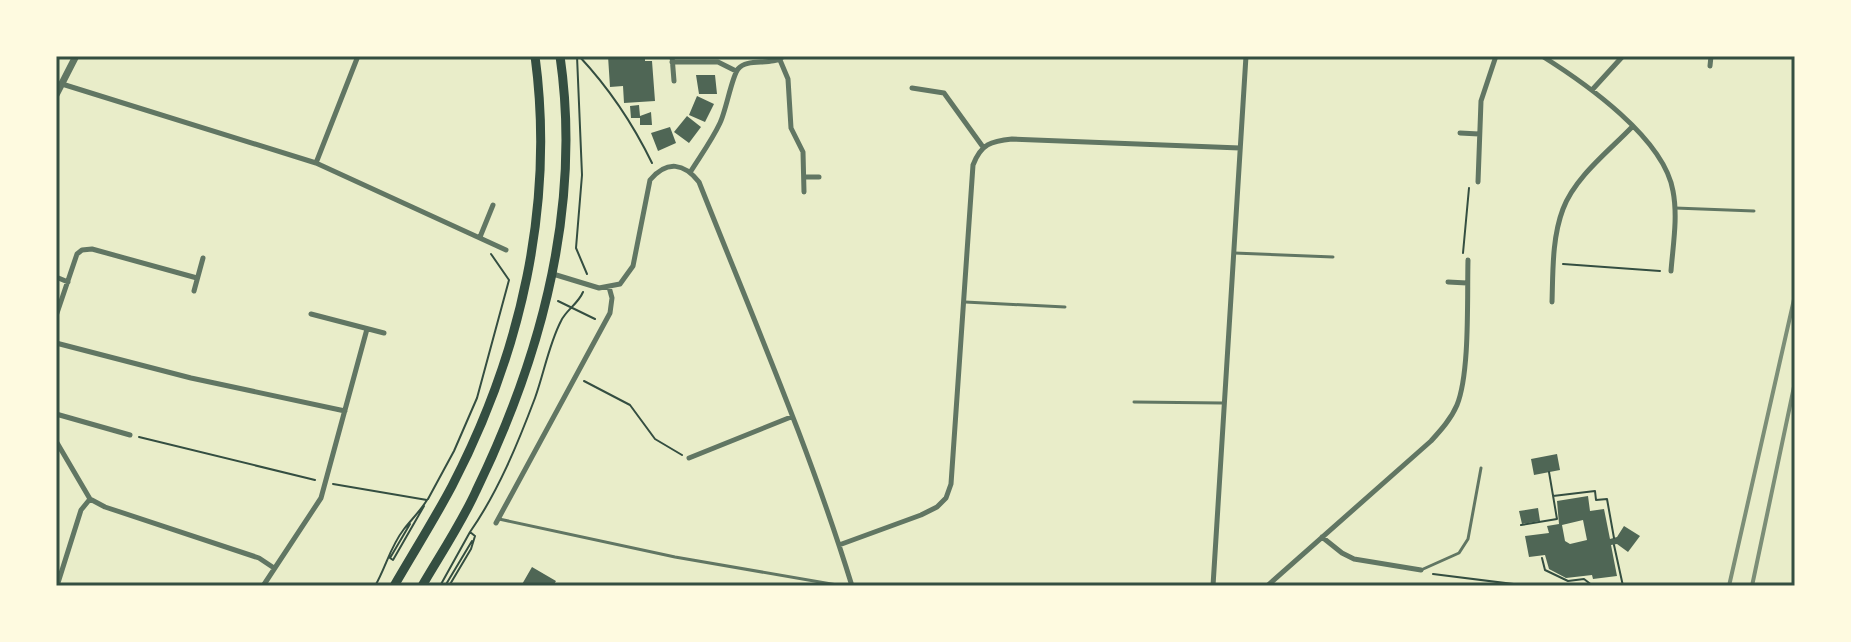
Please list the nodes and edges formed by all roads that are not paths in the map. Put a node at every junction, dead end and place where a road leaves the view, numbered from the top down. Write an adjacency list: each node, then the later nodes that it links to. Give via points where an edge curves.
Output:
1 (76, 56): 15 (street)
2 (358, 56): 24 (street)
3 (535, 56): 73 (highway, via 541,140 538,211 510,348 452,486)
4 (560, 56): 40 (highway, via 566,141)
5 (1246, 56): 23 (street)
6 (1496, 56): 21 (street, via 1481,101)
7 (1542, 56): 17 (street)
8 (1623, 56): 17 (street)
9 (1711, 56): 12 (street)
10 (782, 58): 13 (street); 26 (street)
11 (672, 59): 13 (street, via 718,62); 14 (street)
12 (1710, 66)
13 (736, 71): 25 (street, via 720,124)
14 (674, 81)
15 (62, 84): 18 (street); 24 (street)
16 (912, 88): 22 (street, via 944,93)
17 (1592, 90): 19 (street)
18 (56, 95)
19 (1632, 127): 31 (street, via 1661,158); 49 (street, via 1569,197 1556,237)
20 (1460, 133): 21 (street)
21 (1479, 134): 28 (street)
22 (983, 147): 23 (street, via 1012,139); 48 (street, via 973,165)
23 (1240, 148): 35 (street)
24 (316, 163): 33 (street)
25 (691, 171): 46 (street, via 669,167 650,180 633,266 620,284); 60 (street)
26 (804, 177): 27 (street); 29 (street)
27 (819, 177)
28 (1478, 182)
29 (804, 192)
30 (493, 205): 33 (street)
31 (1675, 208): 32 (lane); 39 (street)
32 (1754, 211)
33 (480, 237): 34 (street)
34 (506, 250)
35 (1234, 253): 36 (lane); 57 (street)
36 (1333, 257)
37 (203, 258): 42 (street)
38 (1468, 260): 45 (street)
39 (1671, 271)
40 (553, 274): 46 (street); 74 (highway, via 533,353 507,424 475,494)
41 (56, 277): 43 (street)
42 (197, 278): 43 (street, via 92,249 77,254); 47 (street)
43 (68, 282): 52 (street)
44 (1448, 282): 45 (street)
45 (1468, 283): 67 (street, via 1464,373 1446,424)
46 (609, 287): 66 (street, via 610,313)
47 (194, 291)
48 (962, 302): 50 (lane); 68 (street, via 946,498 921,515)
49 (1552, 302)
50 (1065, 307)
51 (311, 314): 53 (street)
52 (56, 316)
53 (367, 329): 54 (street); 58 (street)
54 (384, 333)
55 (56, 343): 58 (street)
56 (1134, 402): 57 (lane)
57 (1224, 403): 77 (street)
58 (345, 411): 69 (street, via 321,498)
59 (56, 414): 61 (street)
60 (791, 417): 63 (street); 68 (street)
61 (130, 435)
62 (56, 441): 65 (street)
63 (689, 458)
64 (1481, 468): 70 (lane, via 1468,539 1459,553)
65 (90, 499): 69 (street, via 259,558); 71 (street, via 81,510)
66 (498, 521): 75 (lane)
67 (1322, 537): 70 (street, via 1354,559); 78 (street)
68 (839, 545): 76 (street)
69 (274, 568): 72 (street)
70 (1421, 570)
71 (57, 586)
72 (263, 586)
73 (394, 586)
74 (422, 586)
75 (843, 586)
76 (852, 586)
77 (1213, 586)
78 (1267, 586)

